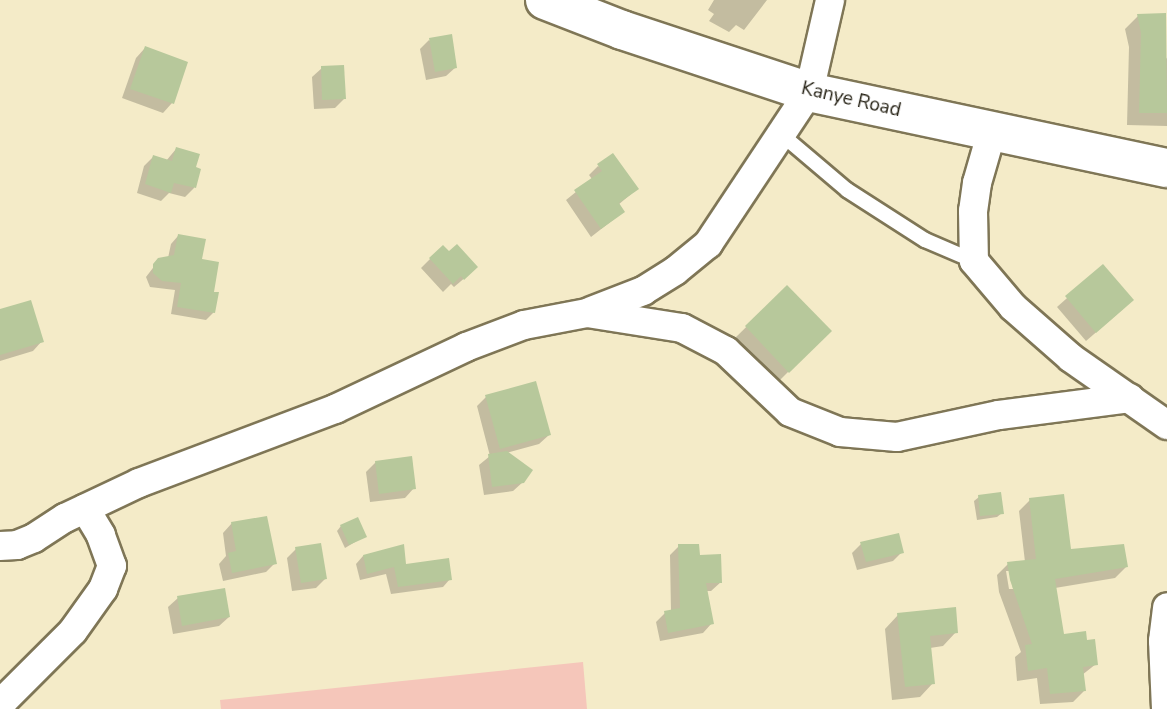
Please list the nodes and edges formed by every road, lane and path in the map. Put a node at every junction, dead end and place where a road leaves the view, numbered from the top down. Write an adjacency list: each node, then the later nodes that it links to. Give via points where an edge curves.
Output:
1 (830, 0): 3 (street)
2 (556, 3): 3 (main road, Kanye Road, via 622,30)
3 (809, 92): 4 (main road, Kanye Road); 5 (street)
4 (992, 131): 6 (main road, Kanye Road); 7 (street, via 972,211)
5 (781, 134): 7 (lane, via 847,190 925,240); 8 (street, via 708,244 643,291)
6 (1167, 168)
7 (974, 261): 9 (street, via 1013,307 1071,358)
8 (587, 313): 9 (street, via 682,328 726,351 790,412 841,432 897,437 999,415); 11 (street, via 524,325 466,347 335,409 169,470)
9 (1130, 398): 10 (street)
10 (1167, 425)
11 (85, 508): 12 (street, via 34,538); 14 (street, via 112,566 103,589 73,631 2,702)
12 (0, 546)
13 (1167, 607): 15 (street, via 1163,641)
14 (1, 709)
15 (1166, 709)

